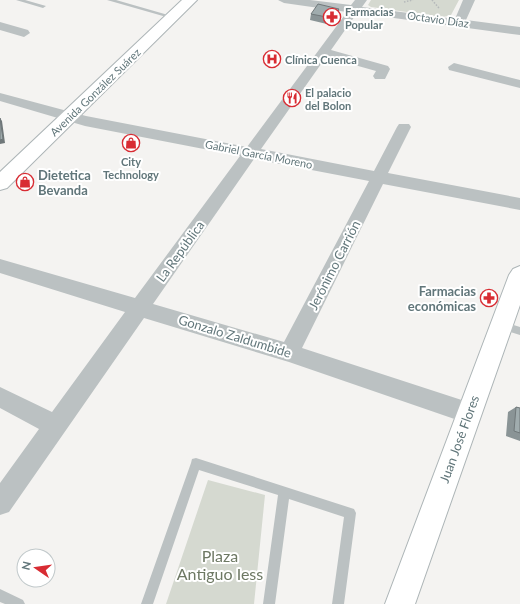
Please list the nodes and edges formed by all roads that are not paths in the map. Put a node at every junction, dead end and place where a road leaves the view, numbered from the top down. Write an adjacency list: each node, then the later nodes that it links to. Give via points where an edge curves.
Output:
1 (19, 0): 7 (lane)
2 (110, 0): 8 (lane)
3 (190, 0): 8 (main road, Avenida González Suárez)
4 (284, 0): 6 (street, Octavio Díaz)
5 (469, 0): 9 (street)
6 (358, 4): 9 (street, Octavio Díaz); 13 (street, La República)
7 (43, 6)
8 (172, 17): 18 (main road, Avenida González Suárez)
9 (459, 22): 11 (street, Octavio Díaz)
10 (0, 26): 12 (street)
11 (520, 31)
12 (24, 33)
13 (323, 52): 15 (street, via 383,69); 20 (street, La República)
14 (454, 67): 16 (street)
15 (380, 76)
16 (520, 84)
17 (0, 97): 18 (street, Gabriel García Moreno)
18 (69, 117): 20 (street, Gabriel García Moreno); 21 (main road, Avenida González Suárez)
19 (404, 127): 22 (street, Jerónimo Carrión)
20 (250, 153): 22 (street, Gabriel García Moreno); 26 (street, La República)
21 (3, 176)
22 (379, 177): 23 (street, Gabriel García Moreno); 28 (street, Jerónimo Carrión)
23 (520, 204)
24 (0, 266): 26 (street, Gonzalo Zaldumbide)
25 (520, 275): 27 (main road, Juan José Flores)
26 (138, 309): 28 (street, Gonzalo Zaldumbide, via 170,316); 31 (street, La República)
27 (511, 328): 30 (main road, Juan José Flores)
28 (289, 353): 30 (street, Gonzalo Zaldumbide)
29 (0, 397): 31 (street)
30 (469, 413): 39 (main road, Juan José Flores)
31 (54, 425): 33 (street, La República)
32 (284, 491): 36 (lane, via 196,463); 37 (lane); 38 (lane, via 350,513)
33 (0, 502)
34 (0, 595): 35 (lane)
35 (19, 604)
36 (147, 604)
37 (269, 604)
38 (338, 604)
39 (400, 604)

